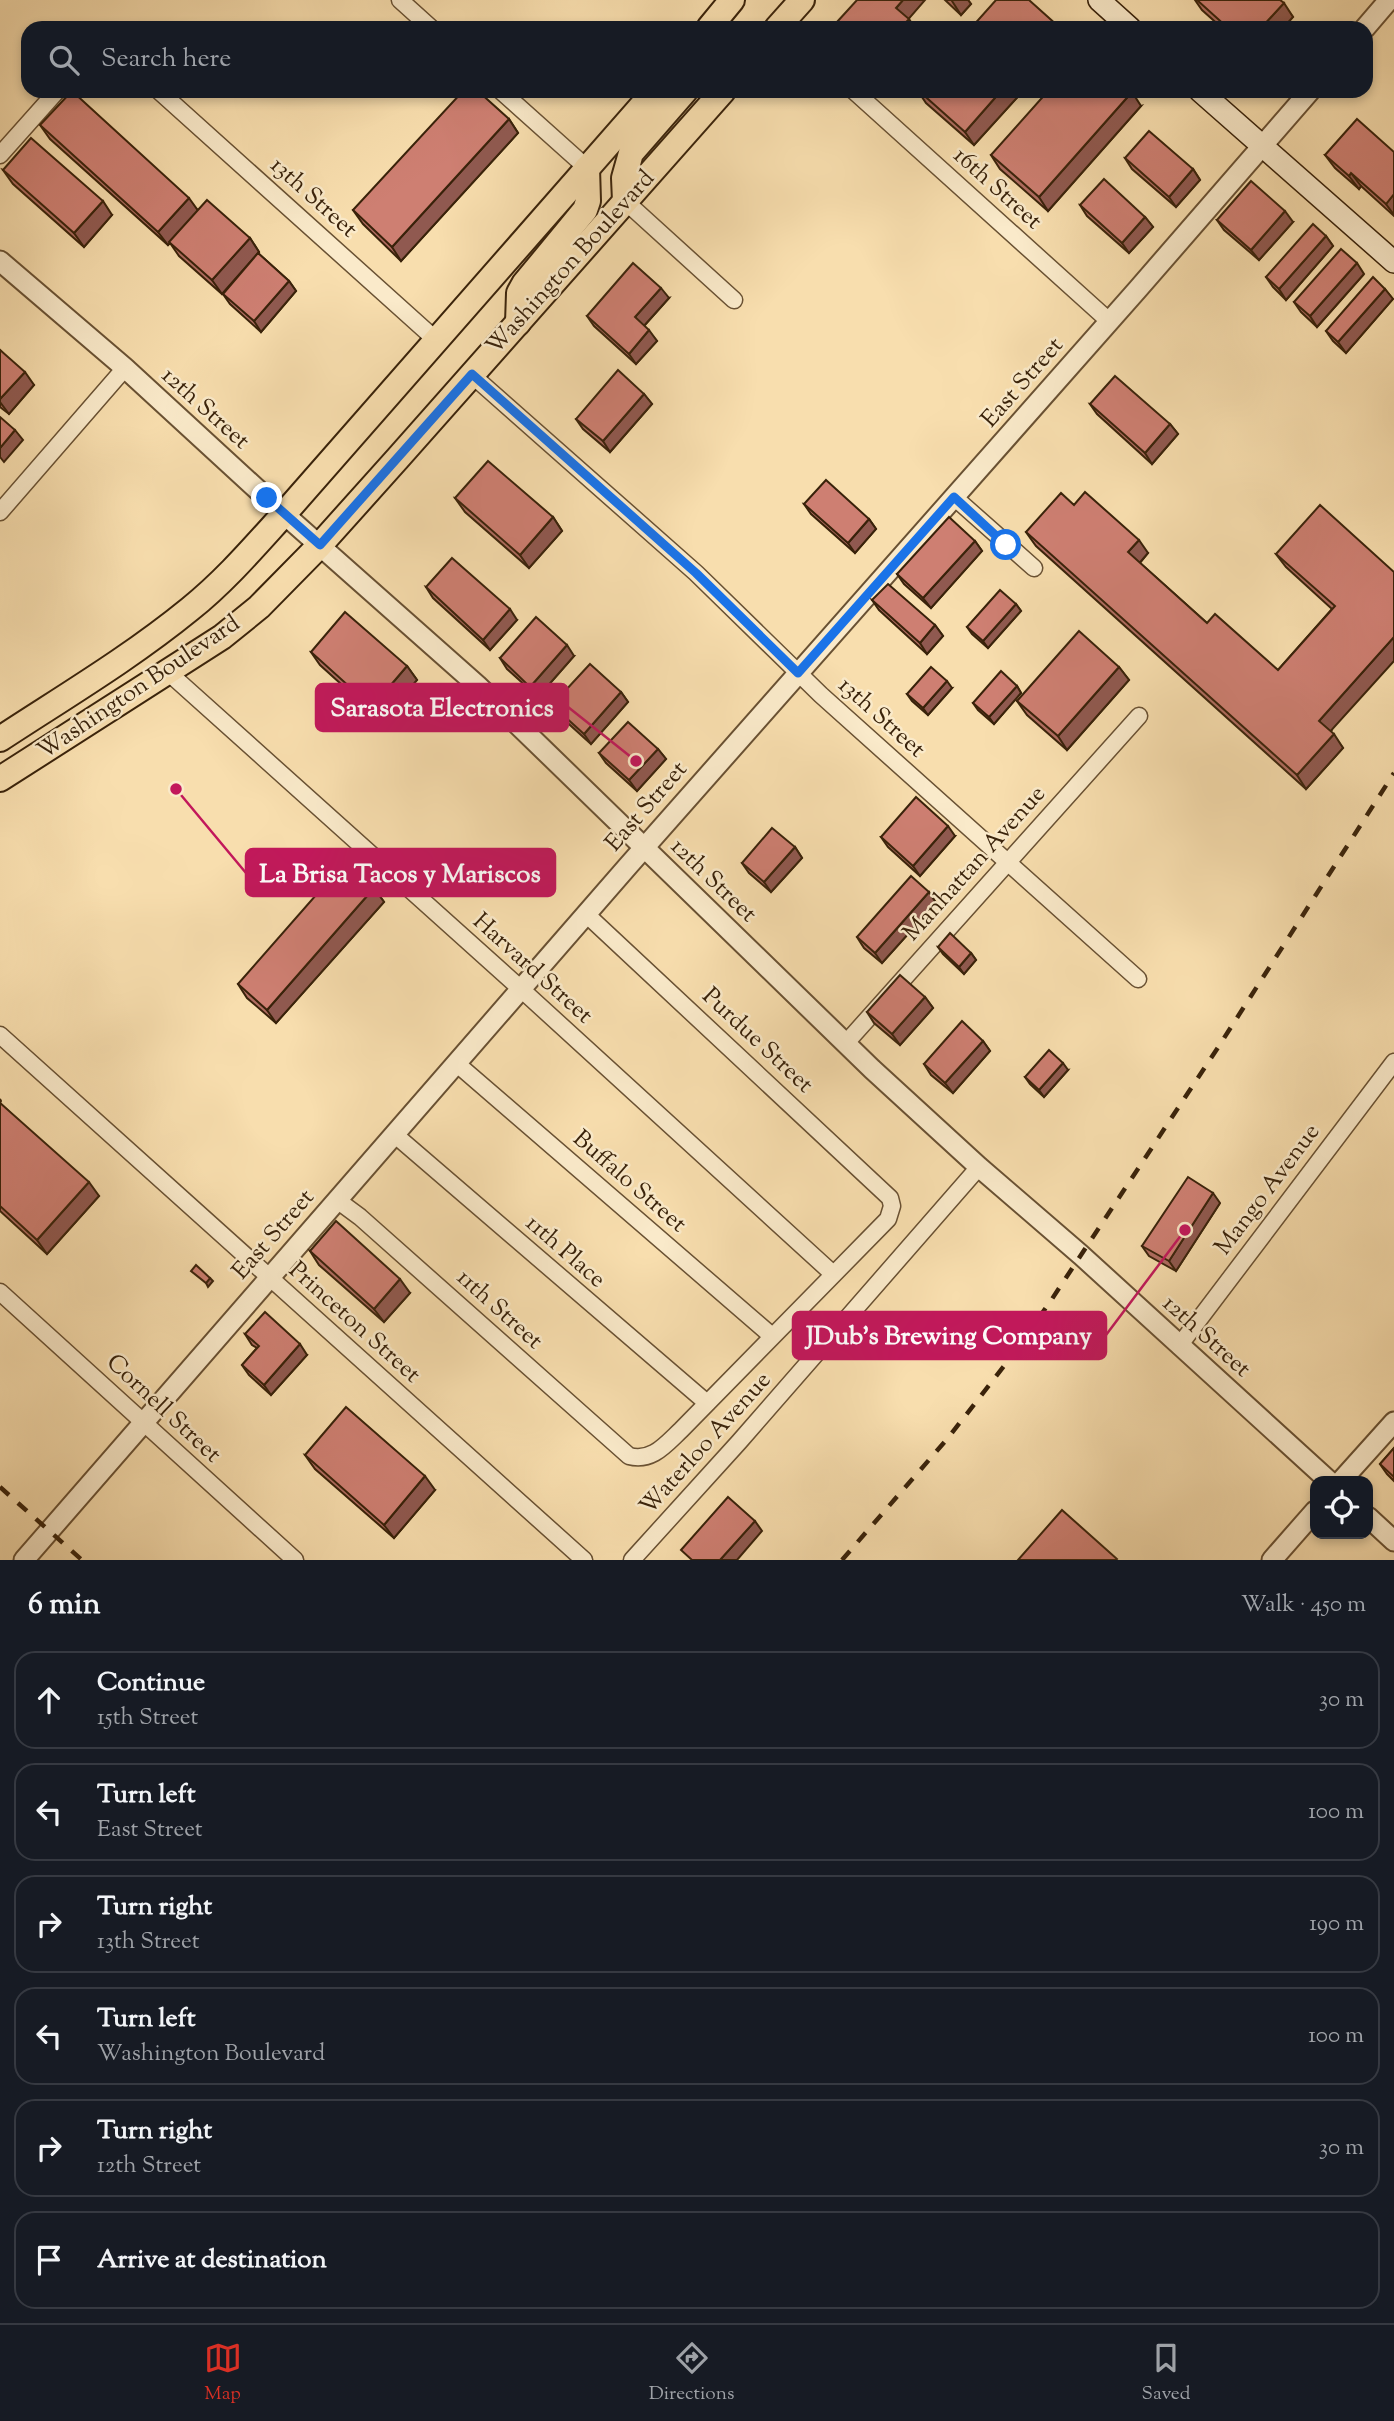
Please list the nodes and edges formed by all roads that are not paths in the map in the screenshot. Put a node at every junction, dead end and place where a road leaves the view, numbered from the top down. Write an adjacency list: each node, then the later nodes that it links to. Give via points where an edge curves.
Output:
1 (400, 0): 6 (street)
2 (732, 0): 7 (main road)
3 (802, 0): 8 (main road)
4 (1099, 0): 9 (main road)
5 (1389, 0): 10 (street)
6 (423, 21)
7 (715, 21)
8 (786, 21)
9 (1122, 21)
10 (1371, 21)
11 (51, 98): 21 (street)
12 (167, 98): 29 (street, 13th Street)
13 (509, 98): 22 (street)
14 (649, 98): 22 (main road, Washington Boulevard)
15 (679, 98): 23 (main road, via 631,153 624,178)
16 (717, 98): 23 (main road, Washington Boulevard)
17 (862, 98): 27 (street, 16th Street)
18 (1208, 98): 20 (main road)
19 (1305, 98): 20 (street, East Street)
20 (1263, 147): 25 (main road); 27 (street, East Street)
21 (0, 155)
22 (587, 168): 28 (main road, via 585,210 524,284); 29 (main road, Washington Boulevard)
23 (625, 201): 26 (street); 28 (main road, Washington Boulevard)
24 (0, 261): 30 (street, 12th Street)
25 (1394, 262)
26 (734, 300)
27 (1109, 321): 32 (street, East Street)
28 (518, 323): 31 (main road, Washington Boulevard)
29 (436, 340): 34 (main road, Washington Boulevard)
30 (125, 368): 33 (street); 34 (street, 12th Street)
31 (472, 374): 35 (main road, Washington Boulevard); 38 (street, 13th Street, via 696,573)
32 (954, 497): 36 (street); 38 (street, East Street)
33 (0, 512)
34 (284, 514): 35 (street, 12th Street); 40 (main road, Washington Boulevard, via 193,607 139,649)
35 (320, 545): 37 (main road, Washington Boulevard, via 250,615); 42 (street, 12th Street, via 477,685)
36 (1034, 568)
37 (169, 673): 41 (main road, Washington Boulevard); 46 (street, Harvard Street)
38 (798, 673): 42 (street, East Street); 43 (street, 13th Street)
39 (1139, 716): 43 (street, Manhattan Avenue)
40 (0, 739)
41 (0, 779)
42 (644, 847): 44 (street, East Street); 48 (street, 12th Street)
43 (1008, 861): 45 (street, 13th Street); 48 (street, Manhattan Avenue)
44 (586, 914): 46 (street, East Street); 54 (street, Purdue Street, via 890,1198 888,1219)
45 (1139, 979)
46 (521, 989): 49 (street, East Street); 54 (street, Harvard Street)
47 (0, 1035): 55 (street, Princeton Street)
48 (846, 1043): 52 (street, 12th Street)
49 (456, 1062): 51 (street, East Street); 57 (street, Buffalo Street)
50 (1394, 1062): 58 (street, Mango Avenue)
51 (394, 1134): 53 (street, East Street); 59 (street, 11th Place)
52 (979, 1167): 58 (street, 12th Street); 70 (street, Waterloo Avenue)
53 (337, 1200): 55 (street, East Street); 59 (street, 11th Street, via 629,1456 654,1454)
54 (832, 1273): 57 (street)
55 (270, 1277): 60 (street, East Street); 69 (street, Princeton Street)
56 (0, 1292): 60 (street, Cornell Street)
57 (772, 1336): 59 (street)
58 (1179, 1346): 62 (street, 12th Street)
59 (708, 1403)
60 (145, 1422): 67 (street, East Street); 68 (street, Cornell Street)
61 (1394, 1422): 63 (street)
62 (1323, 1476)
63 (1345, 1476)
64 (1310, 1517): 71 (street)
65 (1373, 1522): 66 (street)
66 (1394, 1541)
67 (24, 1560)
68 (295, 1560)
69 (584, 1560)
70 (632, 1560)
71 (1272, 1560)

